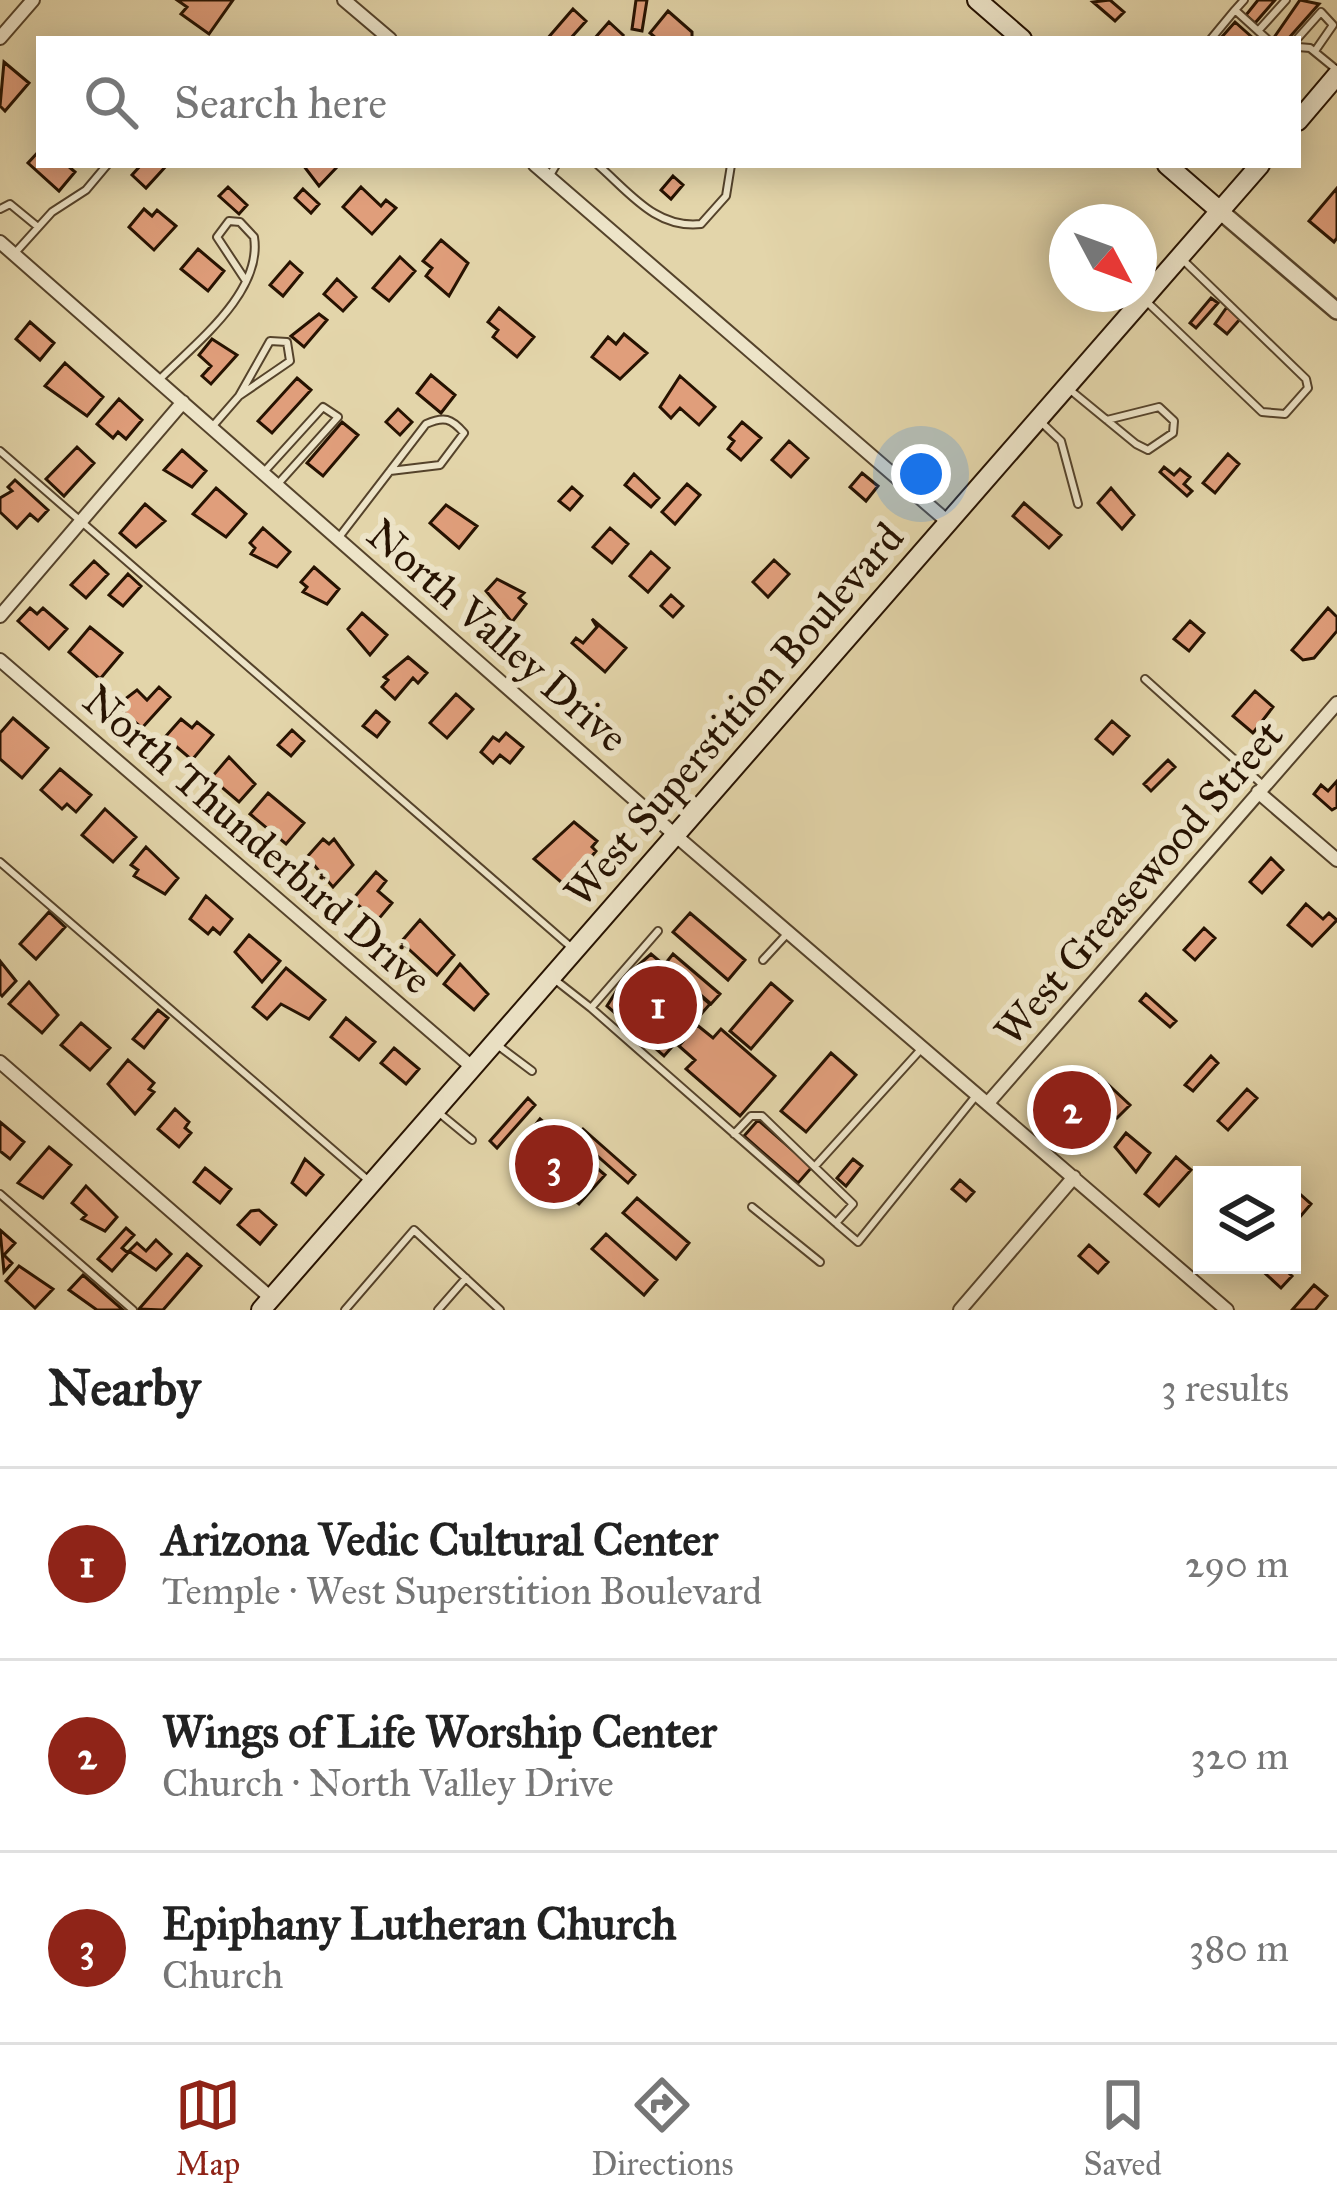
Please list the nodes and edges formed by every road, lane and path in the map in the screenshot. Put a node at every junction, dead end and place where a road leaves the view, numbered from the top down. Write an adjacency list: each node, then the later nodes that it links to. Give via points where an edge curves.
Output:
1 (33, 0): 12 (street)
2 (344, 0): 8 (street)
3 (977, 0): 9 (main road)
4 (1244, 0): 6 (lane)
5 (1286, 0): 7 (lane)
6 (1234, 10): 7 (lane); 10 (lane)
7 (1258, 31): 11 (lane)
8 (386, 36)
9 (1019, 36)
10 (1213, 36)
11 (1264, 36)
12 (0, 38)
13 (1301, 38): 15 (lane, via 1321,12 1333,25)
14 (1301, 45): 15 (lane)
15 (1315, 51): 16 (lane)
16 (1337, 72): 17 (main road)
17 (1301, 117)
18 (104, 168): 26 (lane)
19 (601, 168): 20 (lane, via 662,221 680,226 701,224 726,196)
20 (731, 168)
21 (1170, 168): 25 (main road)
22 (1257, 168): 25 (main road, West Superstition Boulevard)
23 (553, 171): 48 (street)
24 (0, 209): 26 (lane, via 10,204)
25 (1220, 211): 29 (main road, West Superstition Boulevard); 33 (street)
26 (38, 227): 28 (lane)
27 (0, 242): 28 (street, North Valley Drive)
28 (14, 254): 35 (street, North Valley Drive)
29 (1179, 257): 31 (main road, West Superstition Boulevard); 32 (lane, via 1231,301 1308,388 1285,414 1262,412)
30 (246, 281): 30 (lane, via 254,237 229,221 217,237); 35 (lane)
31 (1157, 282)
32 (1157, 311)
33 (1337, 311)
34 (1131, 312): 36 (main road, West Superstition Boulevard)
35 (158, 381): 38 (street, North Valley Drive)
36 (1066, 387): 39 (main road, West Superstition Boulevard); 40 (lane)
37 (239, 396): 37 (lane, via 282,370 290,361 287,342 270,341); 41 (lane)
38 (183, 402): 41 (street, North Valley Drive); 47 (street)
39 (1038, 420): 46 (lane, via 1061,441); 48 (main road, West Superstition Boulevard)
40 (1108, 420): 40 (lane, via 1148,450 1173,433 1174,421 1159,407)
41 (212, 428): 44 (street, North Valley Drive)
42 (0, 451): 47 (lane)
43 (390, 471): 43 (lane, via 426,424 454,421 464,433 440,465); 49 (lane)
44 (263, 473): 45 (street, North Valley Drive); 45 (lane, via 323,407 338,417)
45 (277, 485): 49 (street, North Valley Drive)
46 (1078, 504)
47 (81, 521): 50 (street); 60 (lane)
48 (948, 522): 55 (main road, West Superstition Boulevard)
49 (338, 538): 55 (street, North Valley Drive)
50 (1, 613)
51 (0, 660): 67 (street, North Thunderbird Drive)
52 (1145, 679): 54 (lane)
53 (1337, 703): 54 (street, West Greasewood Street)
54 (1261, 789): 56 (street); 69 (street, West Greasewood Street)
55 (675, 836): 59 (street, North Valley Drive); 60 (main road, West Superstition Boulevard)
56 (1337, 860)
57 (0, 862): 75 (lane)
58 (658, 931): 63 (lane)
59 (788, 932): 61 (lane); 65 (street, North Valley Drive)
60 (574, 950): 62 (main road, West Superstition Boulevard)
61 (763, 960)
62 (551, 976): 63 (lane); 64 (main road, West Superstition Boulevard)
63 (591, 1009): 71 (lane)
64 (494, 1042): 67 (main road, West Superstition Boulevard); 68 (lane)
65 (922, 1047): 69 (street, North Valley Drive); 73 (lane)
66 (0, 1062): 81 (street)
67 (472, 1067): 70 (main road, West Superstition Boulevard)
68 (532, 1071)
69 (983, 1099): 74 (street, North Valley Drive); 78 (lane, via 858,1242)
70 (436, 1109): 72 (lane); 75 (main road, West Superstition Boulevard)
71 (734, 1135): 73 (lane, via 751,1116 762,1116); 78 (lane)
72 (472, 1140)
73 (817, 1163): 78 (lane, via 853,1204)
74 (1074, 1177): 86 (street); 87 (street, North Valley Drive)
75 (371, 1183): 81 (main road, West Superstition Boulevard)
76 (0, 1194): 82 (lane)
77 (752, 1207): 79 (lane)
78 (836, 1223)
79 (820, 1262)
80 (466, 1278): 83 (lane, via 414,1230); 84 (lane); 85 (lane)
81 (266, 1304)
82 (133, 1310)
83 (345, 1310)
84 (438, 1310)
85 (500, 1310)
86 (960, 1310)
87 (1227, 1310)

